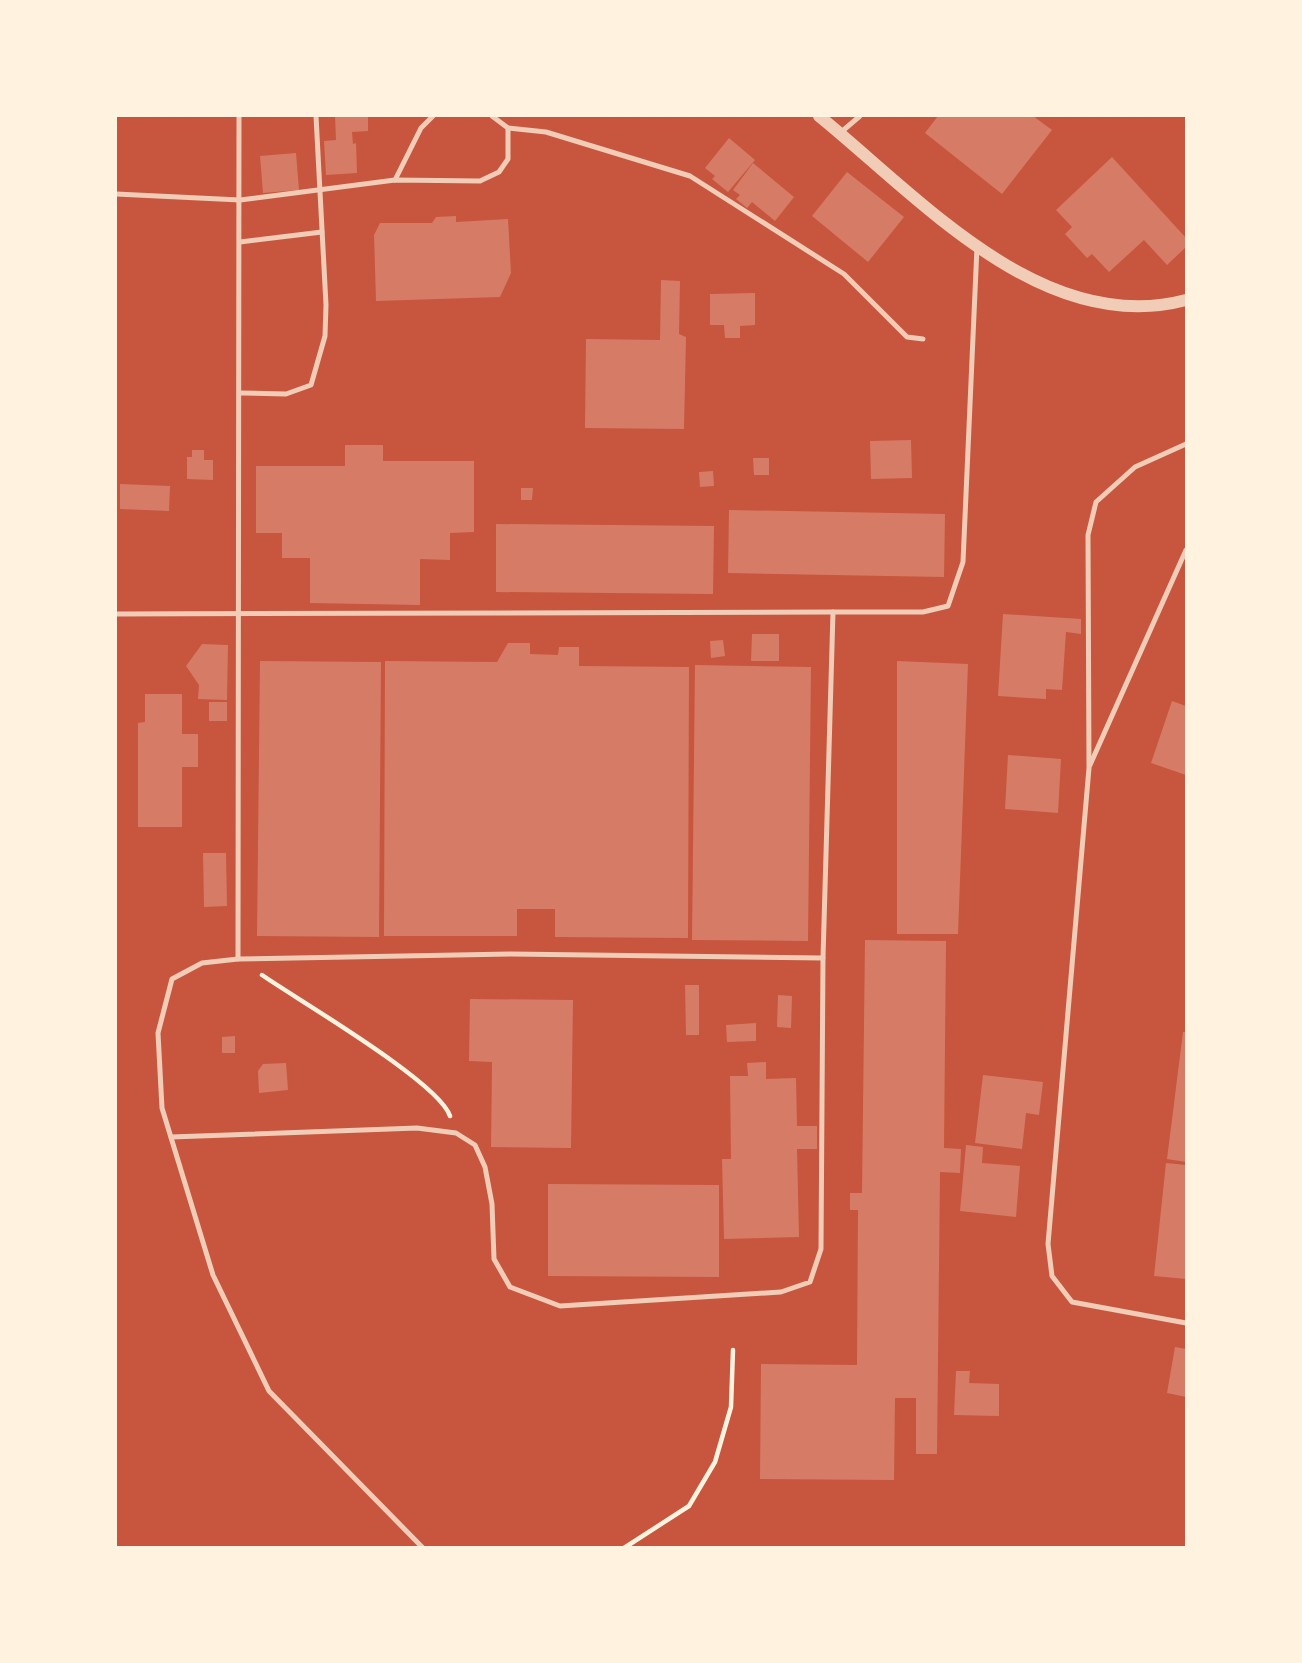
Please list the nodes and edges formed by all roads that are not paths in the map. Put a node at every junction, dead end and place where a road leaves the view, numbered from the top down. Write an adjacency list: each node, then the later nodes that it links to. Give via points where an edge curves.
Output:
1 (239, 116): 12 (lane)
2 (316, 116): 10 (lane)
3 (433, 116): 9 (lane, via 421,128)
4 (492, 116): 7 (lane)
5 (819, 116): 8 (street)
6 (860, 116): 8 (lane)
7 (509, 128): 9 (lane, via 508,159 499,172 480,181); 17 (lane, via 545,132 690,176 844,274 907,337)
8 (840, 133): 15 (street)
9 (396, 180): 10 (lane)
10 (320, 191): 12 (lane); 13 (lane)
11 (116, 194): 12 (lane)
12 (240, 200): 14 (lane)
13 (322, 232): 14 (lane); 18 (lane, via 325,336 311,386 286,394)
14 (240, 242): 18 (lane)
15 (977, 247): 16 (street, via 1053,290 1097,303); 21 (lane, via 963,562 948,606 923,612)
16 (1186, 300)
17 (923, 339)
18 (241, 393): 23 (lane)
19 (1186, 444): 24 (lane, via 1136,467 1096,502 1088,536)
20 (1186, 550): 24 (lane)
21 (833, 612): 23 (lane); 25 (lane)
22 (116, 614): 23 (lane)
23 (241, 615): 26 (lane)
24 (1089, 768): 28 (lane, via 1048,1244 1052,1276 1072,1302)
25 (823, 958): 26 (lane, via 511,954); 27 (lane, via 821,1249 810,1282 781,1292 560,1306 510,1287 494,1259 495,1225 485,1167 475,1145 456,1133 417,1128)
26 (238, 959): 27 (lane, via 202,963 172,979 158,1033 162,1108)
27 (171, 1137): 29 (lane, via 213,1276 269,1391)
28 (1186, 1323)
29 (422, 1548)

